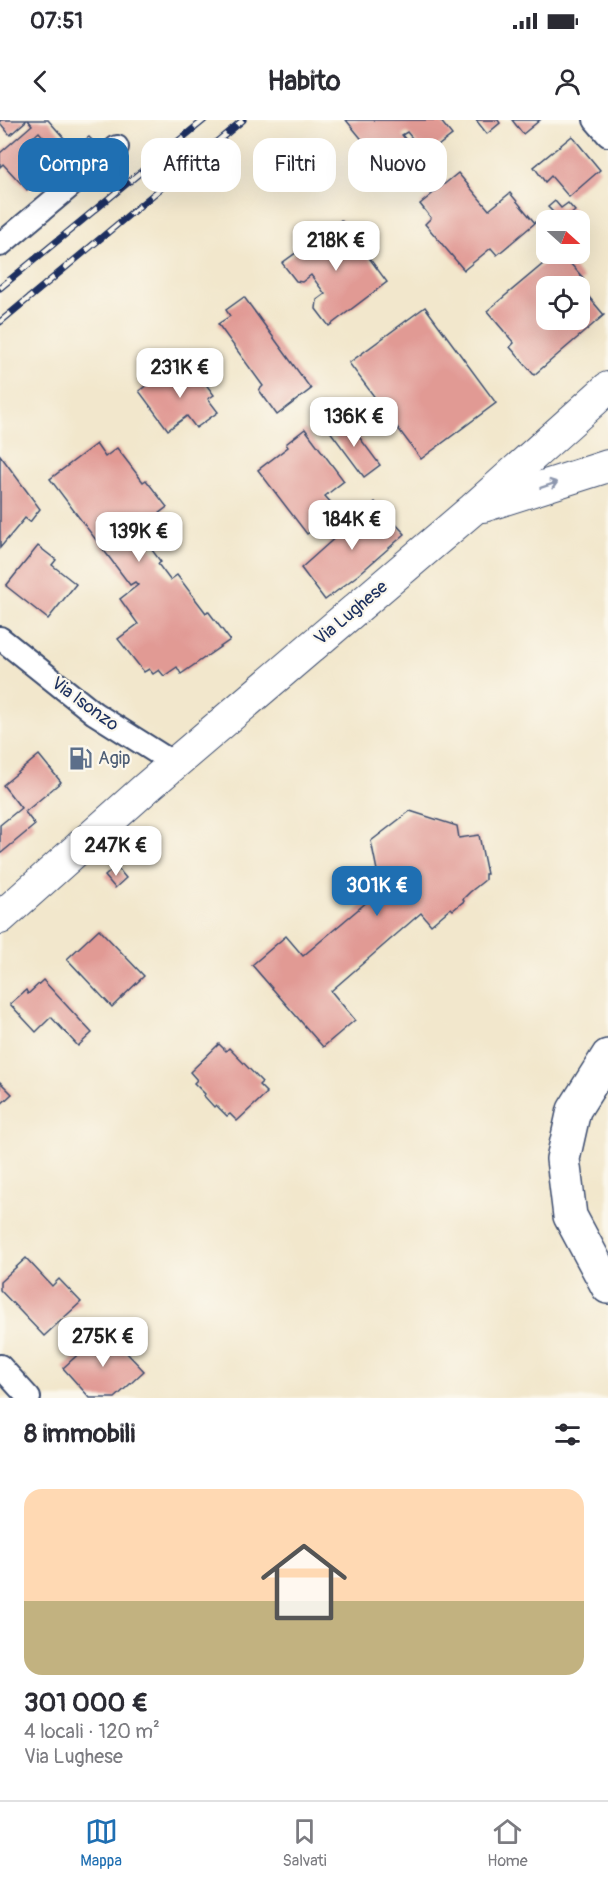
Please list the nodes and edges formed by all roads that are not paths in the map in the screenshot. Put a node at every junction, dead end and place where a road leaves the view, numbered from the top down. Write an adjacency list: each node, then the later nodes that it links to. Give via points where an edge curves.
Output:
1 (595, 120): 2 (street)
2 (608, 135)
3 (64, 192): 4 (street)
4 (0, 246)
5 (608, 388): 7 (main road, Via Lughese)
6 (608, 466): 7 (main road, one-way to 6)
7 (473, 509): 9 (main road, Via Lughese)
8 (0, 638): 9 (street, Via Isonzo, via 94,713)
9 (175, 764): 10 (main road, Via Lughese)
10 (0, 918)
11 (608, 1056): 12 (highway, via 574,1110 563,1159 570,1216)
12 (607, 1282)
13 (4, 1379): 14 (street)
14 (29, 1398)

